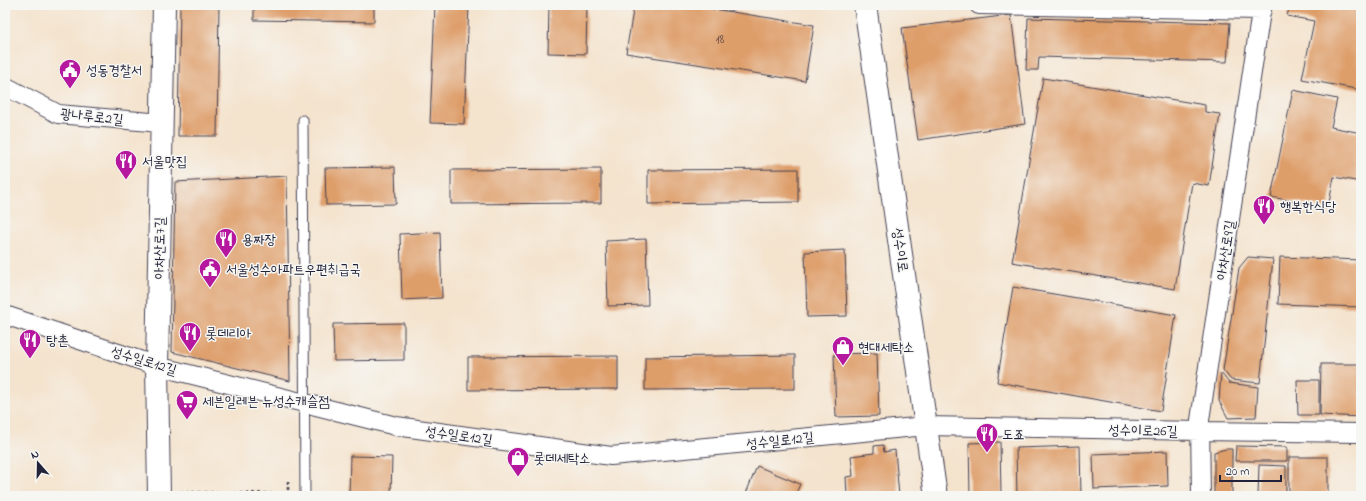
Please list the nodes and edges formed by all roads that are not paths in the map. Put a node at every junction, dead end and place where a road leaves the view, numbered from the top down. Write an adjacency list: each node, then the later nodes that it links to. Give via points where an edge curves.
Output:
1 (164, 5): 7 (street, 아차산로7길)
2 (865, 5): 11 (street, 성수이로)
3 (979, 5): 4 (street)
4 (1262, 7): 12 (street, 아차산로9길)
5 (5, 86): 7 (street, 광나루로2길, via 58,114)
6 (303, 120): 10 (lane)
7 (162, 122): 9 (street, 아차산로7길)
8 (5, 315): 9 (street, 성수일로12길)
9 (157, 366): 10 (street, 성수일로12길); 14 (street, 아차산로7길)
10 (304, 403): 11 (street, 성수일로12길, via 396,426 611,456); 15 (lane)
11 (926, 426): 12 (street, 성수이로26길); 16 (street, 성수이로)
12 (1200, 431): 13 (street, 성수이로26길); 17 (street, 아차산로9길)
13 (1361, 433)
14 (159, 494)
15 (305, 496)
16 (936, 496)
17 (1201, 496)

